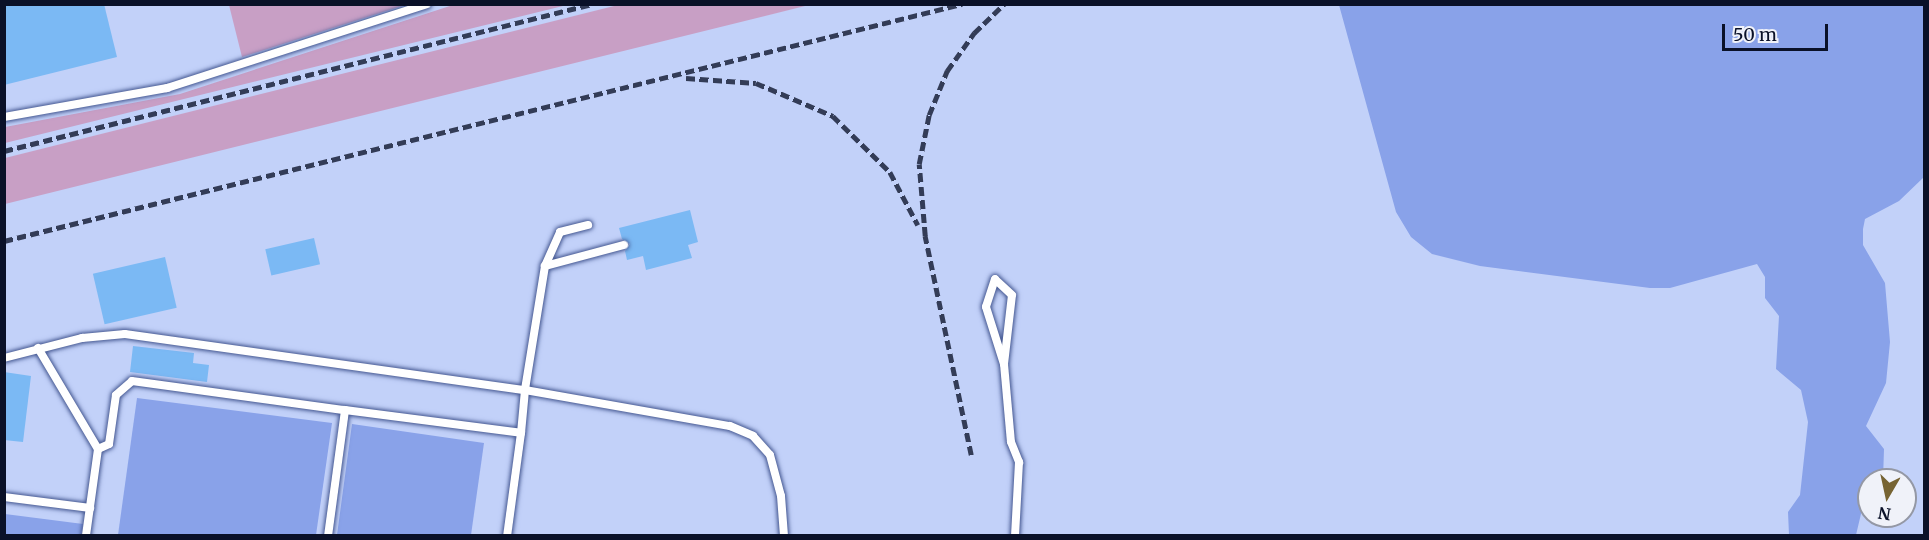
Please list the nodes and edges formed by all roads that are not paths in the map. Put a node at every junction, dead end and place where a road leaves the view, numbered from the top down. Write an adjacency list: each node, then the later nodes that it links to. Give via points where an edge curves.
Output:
1 (427, 4): 2 (lane, via 167,88)
2 (4, 117)
3 (588, 225): 5 (lane, via 560,232)
4 (624, 245): 5 (lane)
5 (545, 266): 9 (lane)
6 (38, 348): 7 (lane); 9 (lane, via 104,334 124,334); 12 (lane)
7 (4, 358)
8 (1004, 364): 8 (lane, via 1012,295 995,279 986,307); 19 (lane, via 1011,442 1019,462)
9 (525, 390): 11 (lane); 18 (lane, via 730,426 753,436 770,454 781,496)
10 (345, 410): 11 (lane); 12 (lane, via 132,381 116,394 109,444); 16 (lane)
11 (521, 433): 17 (lane)
12 (98, 449): 14 (lane)
13 (4, 497): 14 (lane)
14 (90, 508): 15 (lane)
15 (86, 536)
16 (328, 536)
17 (507, 536)
18 (784, 536)
19 (1015, 536)

